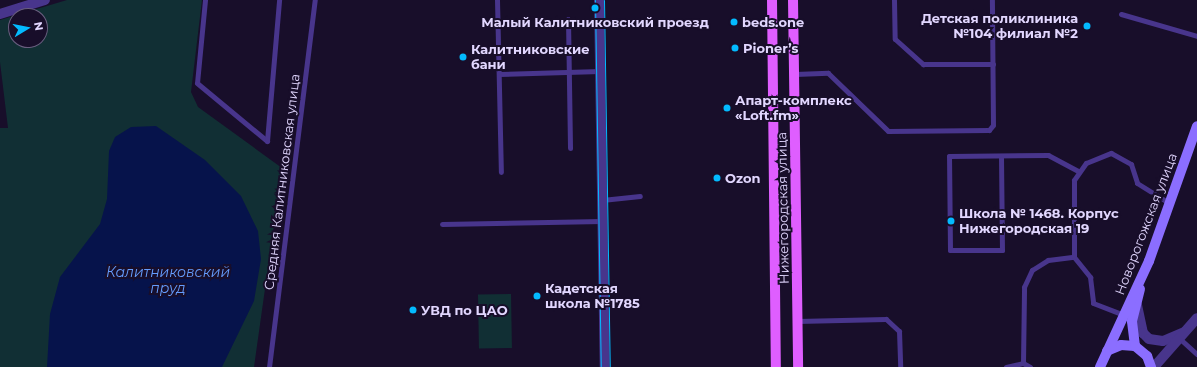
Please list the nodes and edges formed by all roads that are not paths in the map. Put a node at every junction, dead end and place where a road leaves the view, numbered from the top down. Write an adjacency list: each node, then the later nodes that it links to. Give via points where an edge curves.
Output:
1 (45, 0): 11 (street)
2 (205, 0): 3 (lane, via 197,83 267,141)
3 (278, 0)
4 (315, 0): 42 (lane, Средняя Калитниковская улица)
5 (497, 0): 18 (lane)
6 (599, 0): 16 (street)
7 (772, 0): 44 (main road, Нижегородская улица)
8 (793, 0): 19 (main road, Нижегородская улица)
9 (894, 0): 15 (lane, via 895,39 923,64)
10 (992, 0): 15 (lane)
11 (0, 14)
12 (1121, 14): 14 (lane)
13 (568, 19): 17 (lane)
14 (1197, 36)
15 (993, 64): 19 (lane, via 993,125 989,130 888,131 828,73)
16 (600, 71): 17 (lane); 26 (street)
17 (569, 72): 18 (lane); 21 (lane)
18 (499, 74): 24 (lane)
19 (795, 74): 35 (main road, Нижегородская улица)
20 (1197, 126): 27 (street, Новорогожская улица)
21 (570, 148)
22 (1001, 156): 22 (lane, via 949,156 950,250 1002,250); 23 (lane, via 1048,155)
23 (1078, 171): 27 (lane, via 1086,163 1111,153 1131,164 1137,183); 30 (lane, via 1074,180)
24 (501, 172)
25 (640, 196): 26 (lane)
26 (602, 200): 28 (street)
27 (1170, 204): 31 (street, Новорогожская улица)
28 (602, 221): 29 (lane); 43 (street)
29 (442, 224)
30 (1074, 258): 33 (lane, via 1090,278 1093,303); 41 (lane, via 1048,260 1032,270 1024,288)
31 (1140, 279): 32 (street); 33 (street, Новорогожская улица)
32 (1137, 305): 36 (street, via 1142,327 1149,339 1163,341); 37 (street, via 1132,321)
33 (1124, 315): 38 (street, Новорогожская улица)
34 (1197, 318): 36 (street)
35 (797, 321): 45 (main road, Нижегородская улица); 46 (lane, via 886,319 899,331)
36 (1182, 335): 39 (street); 40 (lane)
37 (1138, 348): 38 (street, via 1121,345); 39 (street, via 1151,354); 50 (street)
38 (1108, 351): 49 (street, Новорогожская улица)
39 (1164, 352): 51 (street)
40 (1197, 354)
41 (1024, 363): 47 (lane); 48 (lane)
42 (269, 367)
43 (605, 367)
44 (776, 367)
45 (798, 367)
46 (900, 367)
47 (1006, 367)
48 (1030, 367)
49 (1100, 367)
50 (1151, 367)
51 (1154, 367)

